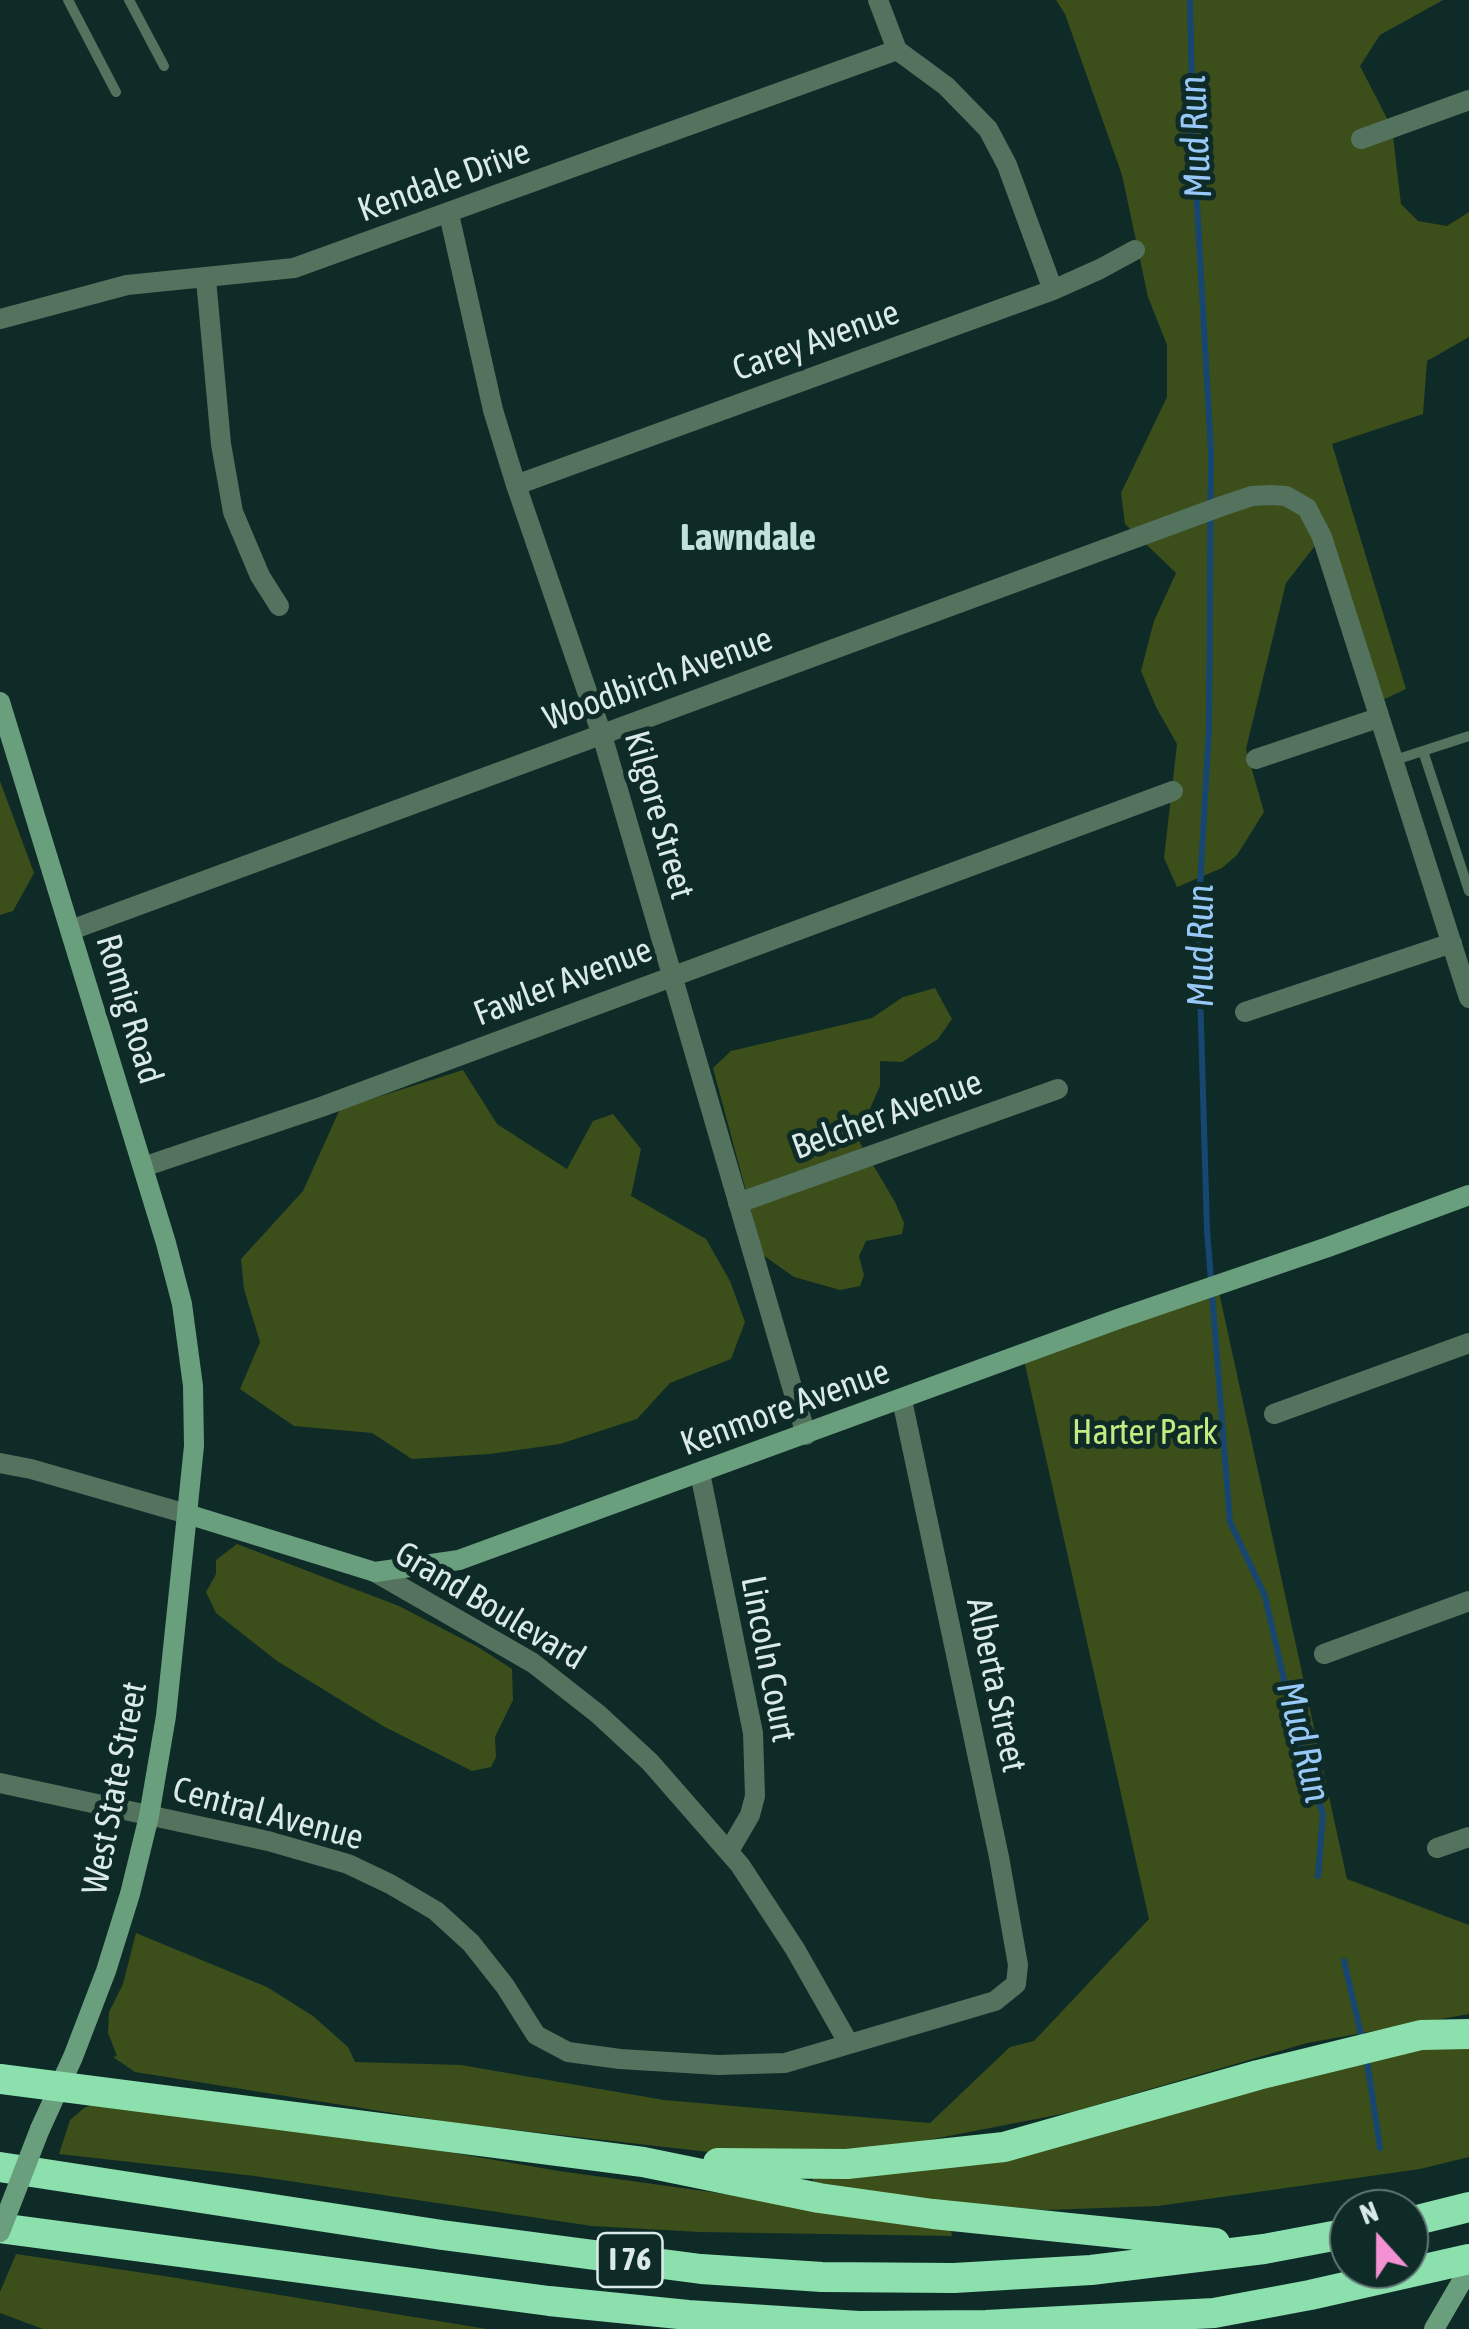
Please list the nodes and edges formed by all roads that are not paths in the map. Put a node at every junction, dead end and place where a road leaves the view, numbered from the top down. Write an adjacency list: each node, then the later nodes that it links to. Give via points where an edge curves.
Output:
1 (68, 0): 6 (lane)
2 (129, 0): 5 (lane)
3 (878, 0): 4 (street)
4 (897, 50): 9 (street, Kendale Drive); 12 (street, via 988,128)
5 (164, 66)
6 (116, 92)
7 (1469, 100): 8 (street)
8 (1362, 139)
9 (449, 214): 11 (street, Kendale Drive, via 294,268); 14 (street, Kilgore Street)
10 (1135, 250): 12 (street, Carey Avenue)
11 (206, 279): 13 (street, Kendale Drive, via 127,285); 15 (street, via 233,512)
12 (1052, 290): 14 (street, Carey Avenue)
13 (0, 319)
14 (516, 484): 18 (street, Kilgore Street)
15 (279, 606)
16 (0, 702): 25 (street, Romig Road)
17 (1378, 718): 18 (street, Woodbirch Avenue, via 1314,520 1299,502 1270,495 1188,518); 21 (street); 22 (street)
18 (602, 735): 25 (street, Woodbirch Avenue); 27 (street, Kilgore Street)
19 (1469, 736): 20 (lane)
20 (1423, 751): 22 (lane); 24 (lane)
21 (1256, 759)
22 (1391, 762): 26 (street)
23 (1173, 791): 27 (street, Fawler Avenue)
24 (1469, 891)
25 (71, 930): 31 (street, Romig Road)
26 (1452, 943): 28 (street); 29 (street)
27 (673, 976): 31 (street, Fawler Avenue); 33 (street, Kilgore Street)
28 (1469, 998)
29 (1246, 1012)
30 (1058, 1089): 33 (street, Belcher Avenue)
31 (143, 1167): 34 (street, Romig Road)
32 (1469, 1195): 36 (street, Kenmore Avenue)
33 (738, 1203): 38 (street, Kilgore Street)
34 (186, 1336): 41 (street, West State Street, via 194,1446)
35 (1469, 1343): 37 (street)
36 (902, 1400): 38 (street, Kenmore Avenue); 50 (street, Alberta Street, via 999,1858)
37 (1274, 1414)
38 (806, 1435): 40 (street, Kenmore Avenue)
39 (0, 1463): 41 (street, Grand Boulevard)
40 (700, 1474): 42 (street, Kenmore Avenue, via 459,1560); 49 (street, Lincoln Court, via 753,1732 755,1796)
41 (187, 1514): 42 (street, Grand Boulevard); 46 (street, West State Street)
42 (375, 1572): 49 (street, Grand Boulevard, via 560,1682 650,1762)
43 (1469, 1601): 44 (street)
44 (1324, 1654)
45 (0, 1782): 46 (street, Central Avenue)
46 (149, 1816): 52 (street, Central Avenue, via 268,1841 390,1884 471,1943 536,2035 568,2052 784,2064); 54 (street, West State Street, via 106,1972)
47 (1469, 1838): 48 (street)
48 (1437, 1848)
49 (729, 1852): 52 (street, Grand Boulevard)
50 (1016, 1984): 52 (street, Central Avenue, via 995,2001)
51 (1469, 2034): 55 (highway, via 1421,2035 1004,2147 847,2164)
52 (849, 2044)
53 (0, 2079): 54 (highway)
54 (62, 2084): 55 (highway); 59 (street, West State Street, bridge)
55 (644, 2162): 61 (highway, via 933,2214)
56 (0, 2167): 61 (highway, I 76, via 442,2235 822,2277 1091,2270)
57 (1469, 2207): 58 (highway)
58 (1429, 2217)
59 (0, 2230): 64 (highway, I 76, via 688,2316 859,2326)
60 (1329, 2237): 61 (highway, I 76)
61 (1264, 2249)
62 (1469, 2258): 64 (highway, I 76)
63 (1469, 2269): 66 (street)
64 (1214, 2312): 65 (highway)
65 (1149, 2329)
66 (1434, 2329)

